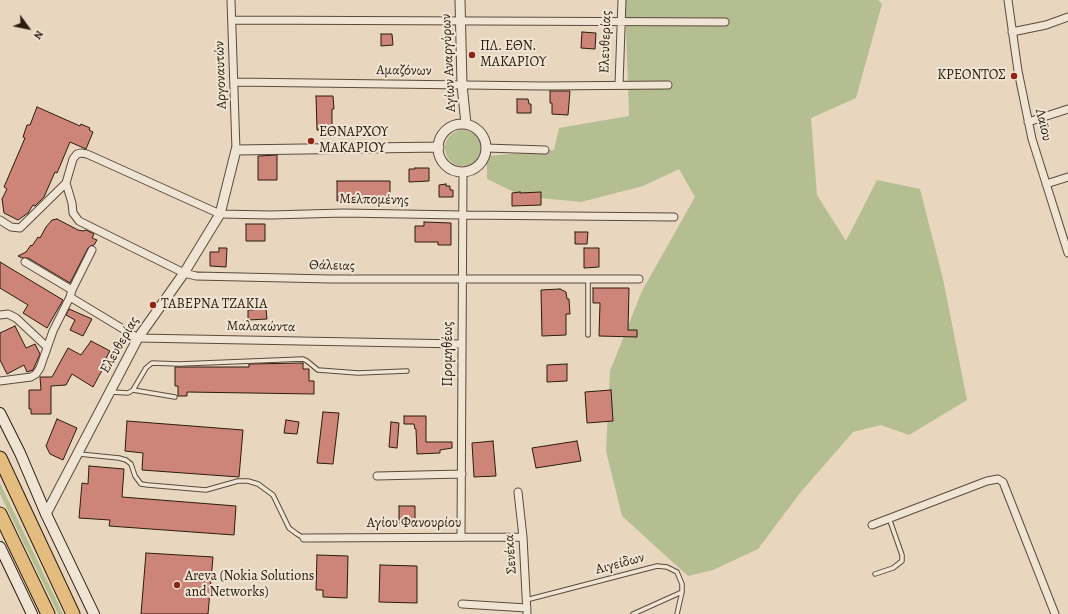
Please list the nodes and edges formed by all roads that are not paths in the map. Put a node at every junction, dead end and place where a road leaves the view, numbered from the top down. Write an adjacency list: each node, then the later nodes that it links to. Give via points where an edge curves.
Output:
1 (232, 0): 6 (street, Αργοναυτών)
2 (460, 0): 7 (street, Αγίων Αναργύρων)
3 (622, 0): 8 (street, Ελευθερίας)
4 (1008, 0): 10 (street, Λαϊου)
5 (1068, 17): 10 (street, via 1046,25)
6 (232, 20): 7 (street); 11 (street, Αργοναυτών)
7 (460, 21): 8 (street); 13 (street, Αγίων Αναργύρων)
8 (621, 21): 9 (street); 14 (street, Ελευθερίας)
9 (726, 22)
10 (1012, 32): 16 (street, Λαϊου)
11 (234, 82): 13 (street, Αμαζόνων); 20 (street, Αργοναυτών)
12 (668, 84): 14 (street, Αμαζόνων)
13 (462, 85): 14 (street, Αμαζόνων); 17 (street, Αγίων Αναργύρων)
14 (619, 85)
15 (1068, 109): 16 (street)
16 (1028, 122): 25 (street, Λαϊου)
17 (466, 124): 18 (street, via 458,124 445,132 440,139); 19 (street, via 480,132)
18 (439, 147): 20 (street); 22 (street, via 439,154 448,167)
19 (486, 148): 21 (street); 22 (street, via 482,161)
20 (236, 150): 26 (street, Ελευθερίας)
21 (545, 150)
22 (463, 172): 27 (street, Προμηθέως)
23 (1068, 177): 25 (street)
24 (66, 183): 26 (street, Μελπομένης, via 73,159 77,154 87,154); 29 (street, via 20,228 11,227); 33 (street, Θάλειας, via 73,213 79,221)
25 (1046, 184): 31 (street, Λαϊου)
26 (220, 214): 27 (street, Μελπομένης); 33 (street, Ελευθερίας)
27 (462, 215): 28 (street, Μελπομένης); 34 (street, Προμηθέως)
28 (674, 217)
29 (0, 220)
30 (92, 250): 37 (street)
31 (1068, 253)
32 (25, 262): 37 (street)
33 (184, 273): 34 (street, Θάλειας, via 196,276 330,279); 40 (street, Ελευθερίας)
34 (462, 279): 35 (street, Θάλειας); 41 (street, Προμηθέως)
35 (588, 279): 36 (street, Θάλειας); 39 (lane)
36 (639, 279)
37 (71, 293): 40 (street); 42 (street)
38 (0, 315): 42 (street, via 8,314 16,318)
39 (588, 336)
40 (138, 338): 41 (street, Μαλακώντα); 46 (street, Ελευθερίας)
41 (462, 344): 51 (street, Προμηθέως)
42 (47, 347): 44 (street, via 36,374)
43 (407, 371): 45 (lane, via 358,373 318,370 303,359 152,363 146,368)
44 (0, 381)
45 (134, 390): 46 (lane, via 128,393); 47 (lane)
46 (109, 392): 49 (street, Ελευθερίας)
47 (176, 397)
48 (0, 413): 55 (main road)
49 (78, 454): 55 (street, Ελευθερίας); 60 (lane, via 126,460 132,464 135,476 141,484 206,490 238,481 258,484 273,495 289,528)
50 (0, 458): 69 (highway)
51 (462, 474): 52 (street); 58 (street, Προμηθέως)
52 (377, 476)
53 (518, 492): 59 (street, Σενέκα)
54 (0, 514): 68 (highway)
55 (46, 514): 70 (main road)
56 (889, 518): 57 (street); 62 (lane, via 902,561 892,568); 73 (street, via 998,479 1003,482)
57 (872, 525)
58 (461, 537): 59 (street, Αγίου Φανουρίου); 60 (street, Αγίου Φανουρίου)
59 (524, 537): 64 (street, Σενέκα)
60 (304, 538)
61 (0, 547): 67 (main road)
62 (874, 574)
63 (682, 592): 64 (lane, Αιγείδων, via 677,572 657,566); 71 (lane); 72 (lane, Αιγείδων)
64 (526, 600): 66 (street, Σενέκα)
65 (462, 604): 66 (street)
66 (527, 611)
67 (32, 614)
68 (48, 614)
69 (73, 614)
70 (94, 614)
71 (633, 614)
72 (677, 614)
73 (1055, 614)

